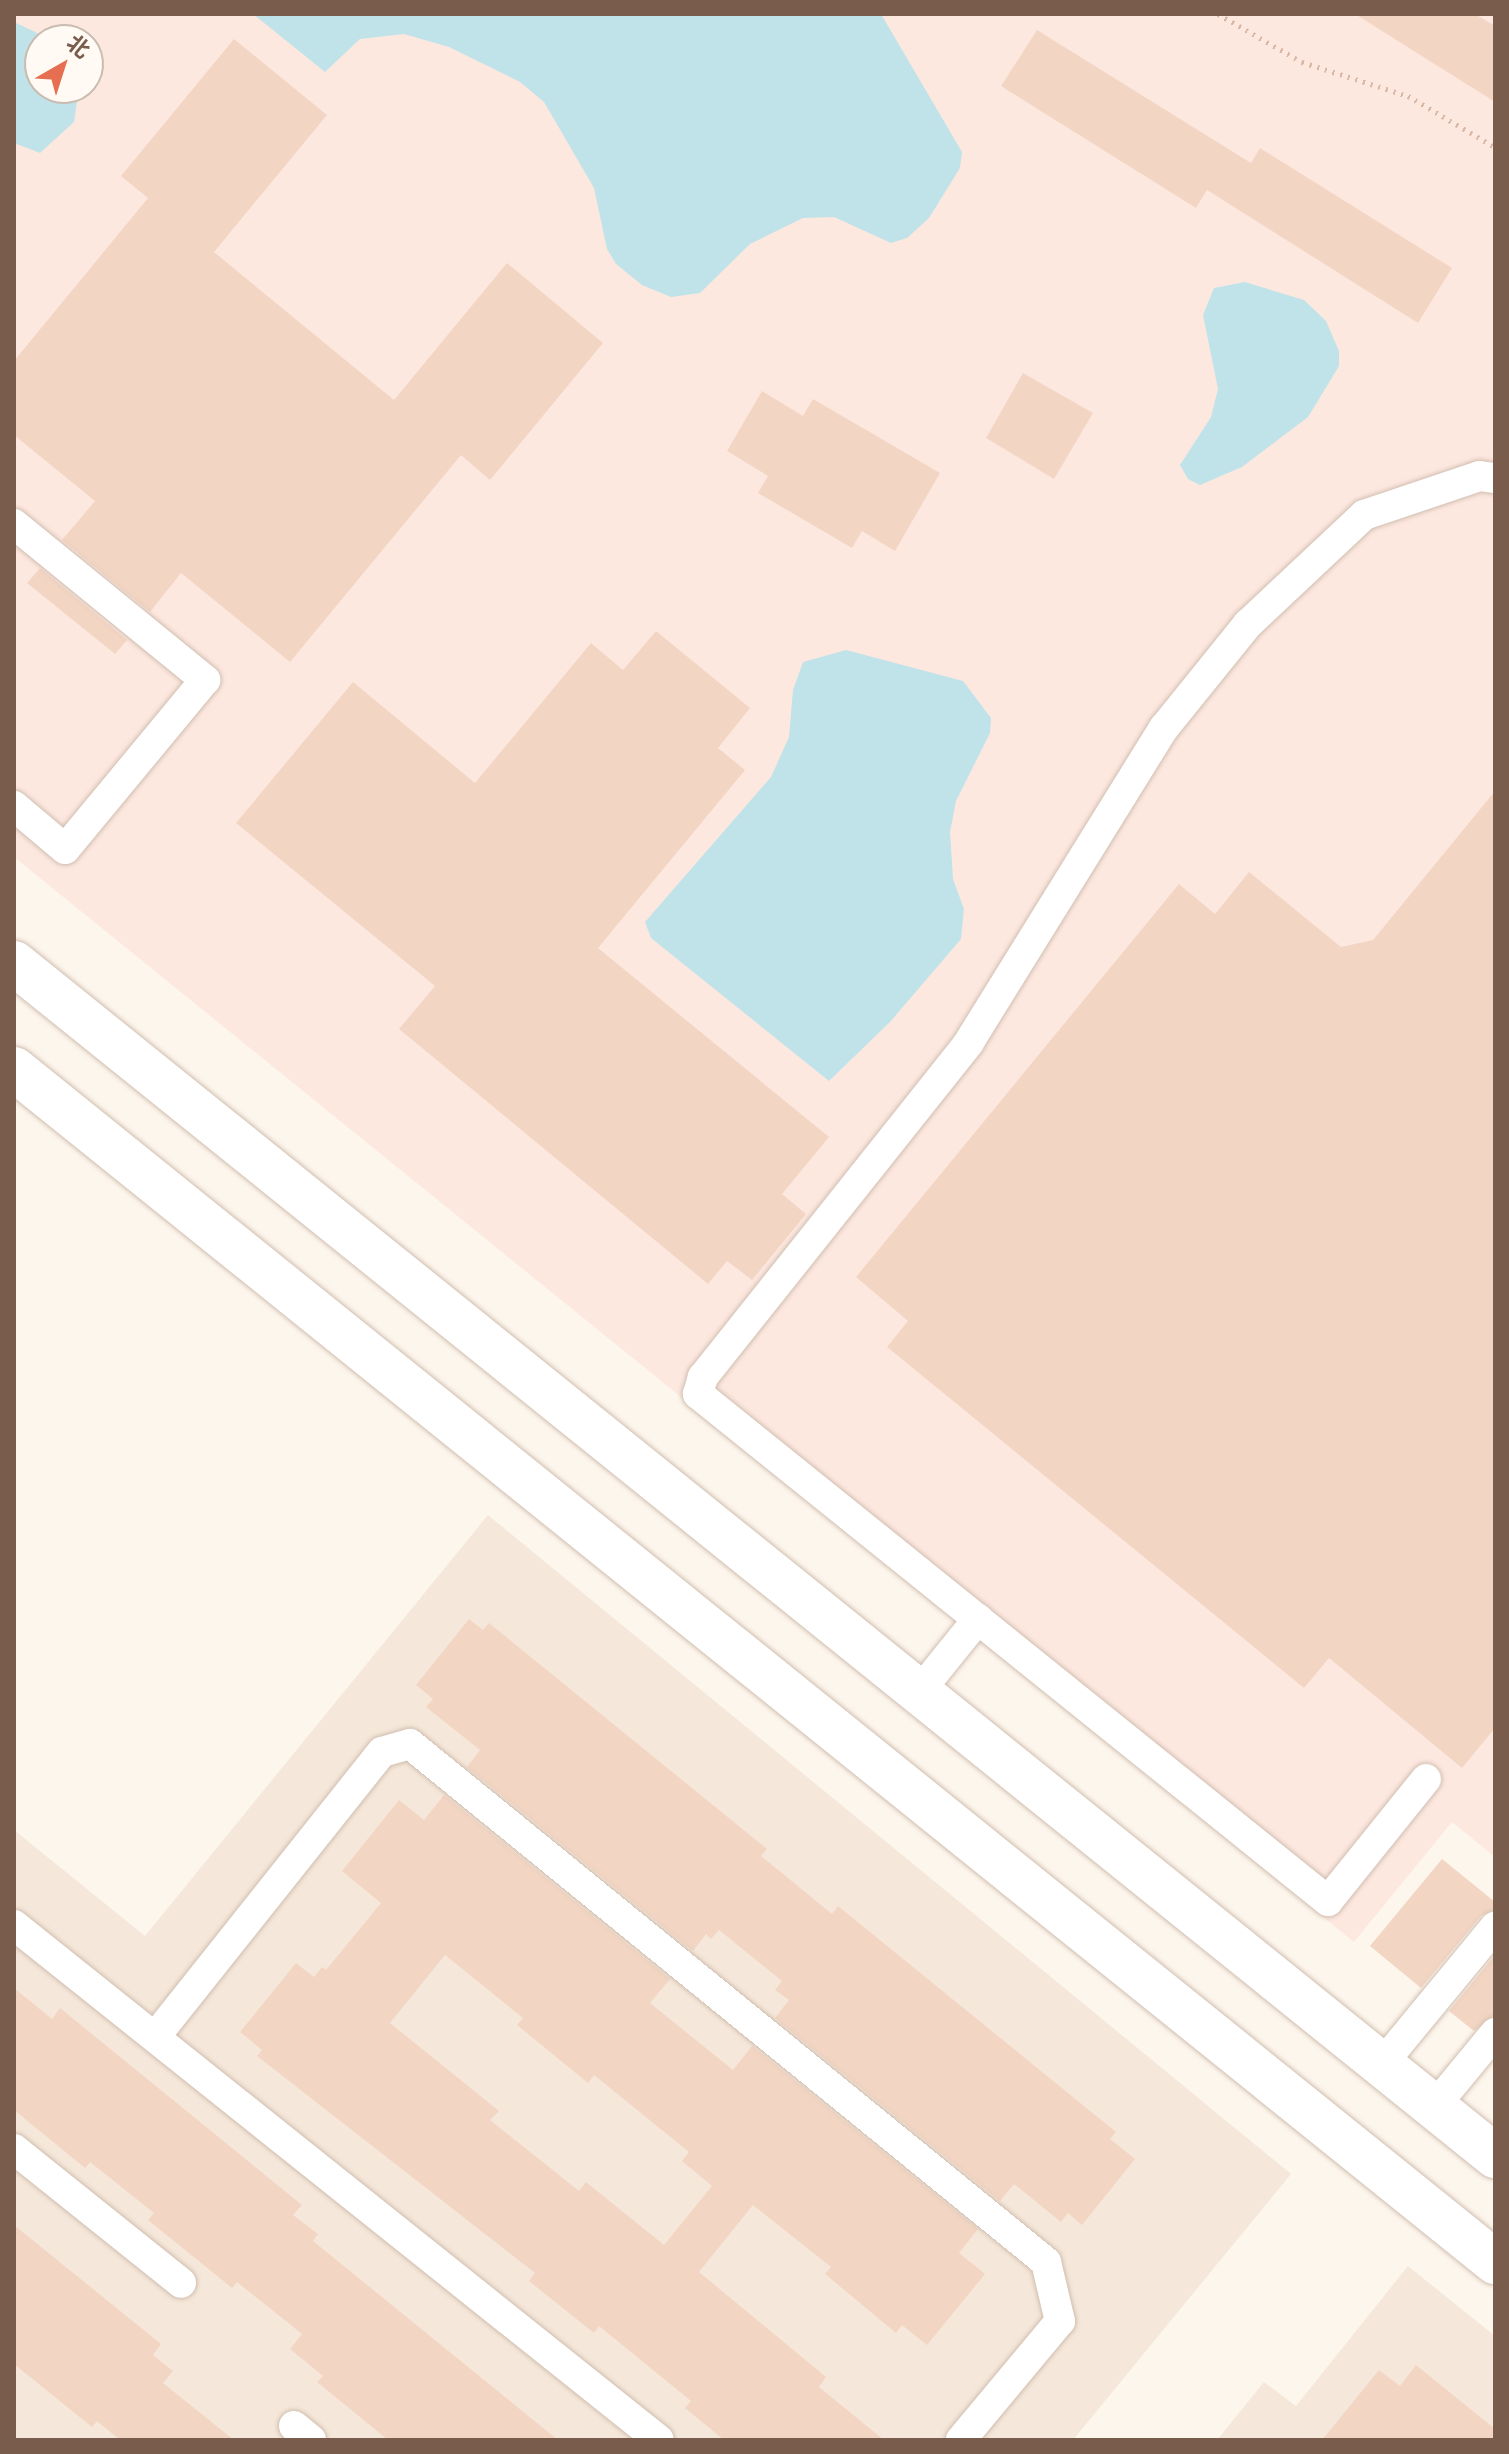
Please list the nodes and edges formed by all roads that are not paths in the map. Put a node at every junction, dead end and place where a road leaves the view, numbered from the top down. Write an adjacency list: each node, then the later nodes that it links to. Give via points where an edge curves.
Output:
1 (1495, 478): 6 (lane, via 1480,476 1364,515 1248,624 1164,728 969,1042 703,1377 698,1394)
2 (14, 524): 3 (lane, via 205,680 65,849)
3 (14, 806)
4 (14, 963): 7 (street)
5 (14, 1069): 17 (street)
6 (978, 1619): 7 (lane); 8 (lane, via 1328,1901)
7 (919, 1692): 13 (street)
8 (1426, 1779)
9 (14, 1925): 12 (lane)
10 (1495, 1927): 13 (lane)
11 (1495, 2033): 14 (lane)
12 (155, 2037): 19 (lane); 20 (lane, via 382,1752 410,1744 1046,2262 1060,2321)
13 (1382, 2064): 14 (street)
14 (1434, 2107): 16 (street)
15 (14, 2149): 18 (lane)
16 (1495, 2156)
17 (1495, 2262)
18 (181, 2283)
19 (659, 2440)
20 (961, 2440)

